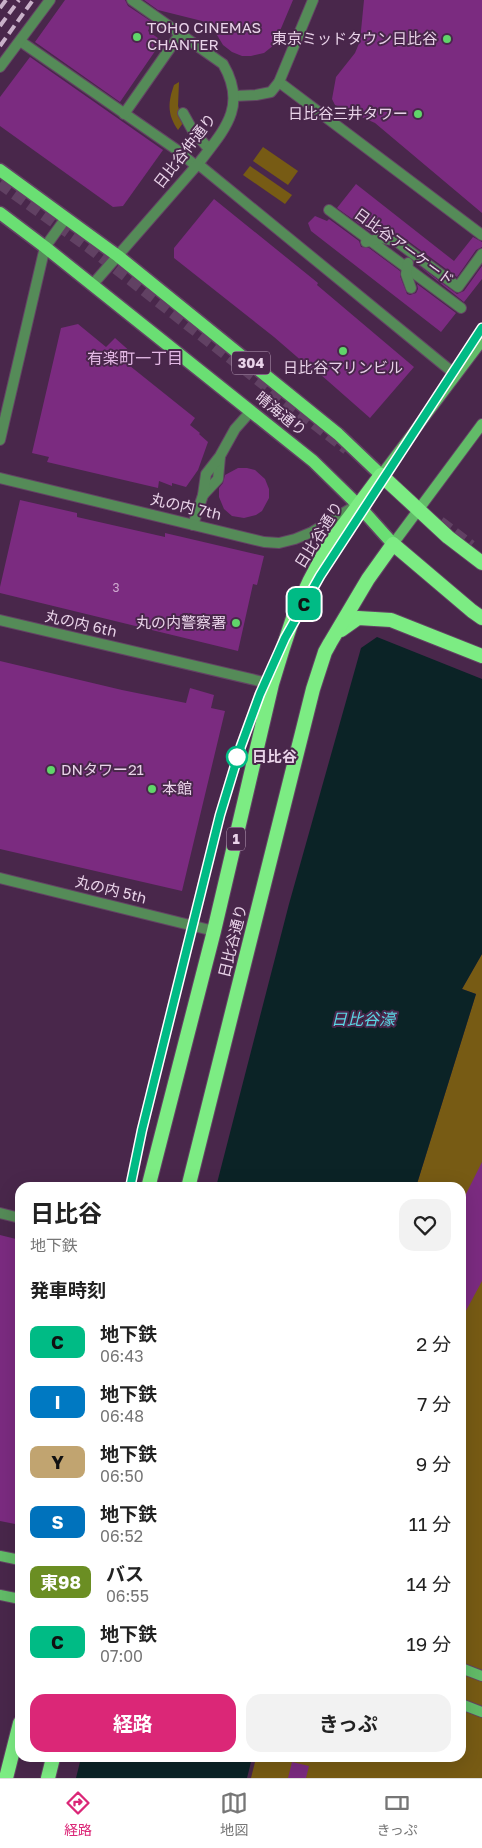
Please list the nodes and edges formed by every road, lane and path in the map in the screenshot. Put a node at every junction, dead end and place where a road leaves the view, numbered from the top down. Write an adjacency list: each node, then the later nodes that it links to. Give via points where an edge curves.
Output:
1 (50, 0): 5 (street)
2 (132, 0): 4 (street)
3 (313, 0): 7 (street)
4 (180, 34): 8 (street, via 223,64 230,76); 10 (street)
5 (20, 41): 6 (street); 10 (street)
6 (0, 67)
7 (279, 82): 8 (street, via 271,92); 17 (street)
8 (234, 96): 11 (street, 日比谷仲通り, via 232,115)
9 (183, 113): 11 (street, via 193,131)
10 (124, 114): 12 (street)
11 (210, 149): 12 (street, 日比谷仲通り)
12 (197, 165): 22 (street, 日比谷仲通り); 27 (street)
13 (0, 170): 16 (main road, 晴海通り / 304)
14 (329, 210): 25 (street, 日比谷アーケード)
15 (0, 212): 19 (main road, 晴海通り / 304)
16 (66, 218): 19 (street); 22 (main road, 晴海通り / 304)
17 (482, 236)
18 (363, 243): 20 (street, via 382,238 396,241)
19 (45, 246): 23 (main road, 晴海通り / 304); 30 (street)
20 (413, 254): 21 (street, via 458,287); 24 (street, via 406,274)
21 (482, 254)
22 (118, 256): 23 (street, 日比谷仲通り); 31 (main road, 晴海通り / 304, via 338,434)
23 (93, 284): 28 (main road, 晴海通り / 304)
24 (411, 288)
25 (461, 308)
26 (482, 342): 27 (main road, 日比谷通り)
27 (456, 375): 31 (main road, 日比谷通り)
28 (251, 411): 33 (main road, 晴海通り / 304, via 313,461); 35 (street, via 235,429 220,456 218,479 203,495)
29 (482, 424): 34 (main road, 日比谷通り)
30 (0, 440)
31 (381, 475): 33 (highway, 日比谷通り / 1); 34 (highway, 晴海通り)
32 (0, 478): 35 (street, 丸の内 7th)
33 (358, 505): 35 (street, 丸の内 7th, via 312,532 279,543); 36 (main road, 晴海通り / 304); 42 (highway, 日比谷通り / 1, via 328,546 310,580 294,615)
34 (418, 510): 36 (main road, 日比谷通り); 37 (highway, 晴海通り)
35 (193, 524)
36 (393, 544): 38 (highway, 晴海通り); 40 (highway, 日比谷通り)
37 (482, 563)
38 (482, 618)
39 (0, 620): 42 (street, 丸の内 6th)
40 (330, 643): 41 (highway, via 350,622 363,618 391,620); 46 (highway, 日比谷通り, via 313,689)
41 (482, 656)
42 (272, 684): 44 (highway, 日比谷通り / 1)
43 (0, 878): 44 (street, 丸の内 5th)
44 (214, 930): 45 (highway, 日比谷通り / 1)
45 (150, 1182)
46 (190, 1182)
47 (0, 1213): 48 (street)
48 (15, 1217)
49 (0, 1556): 50 (main road)
50 (15, 1559)
51 (0, 1595): 52 (main road)
52 (15, 1598)
53 (466, 1670): 54 (main road)
54 (482, 1676)
55 (466, 1706): 56 (main road)
56 (482, 1712)
57 (15, 1743): 59 (highway)
58 (52, 1762): 60 (highway)
59 (6, 1778)
60 (48, 1778)

